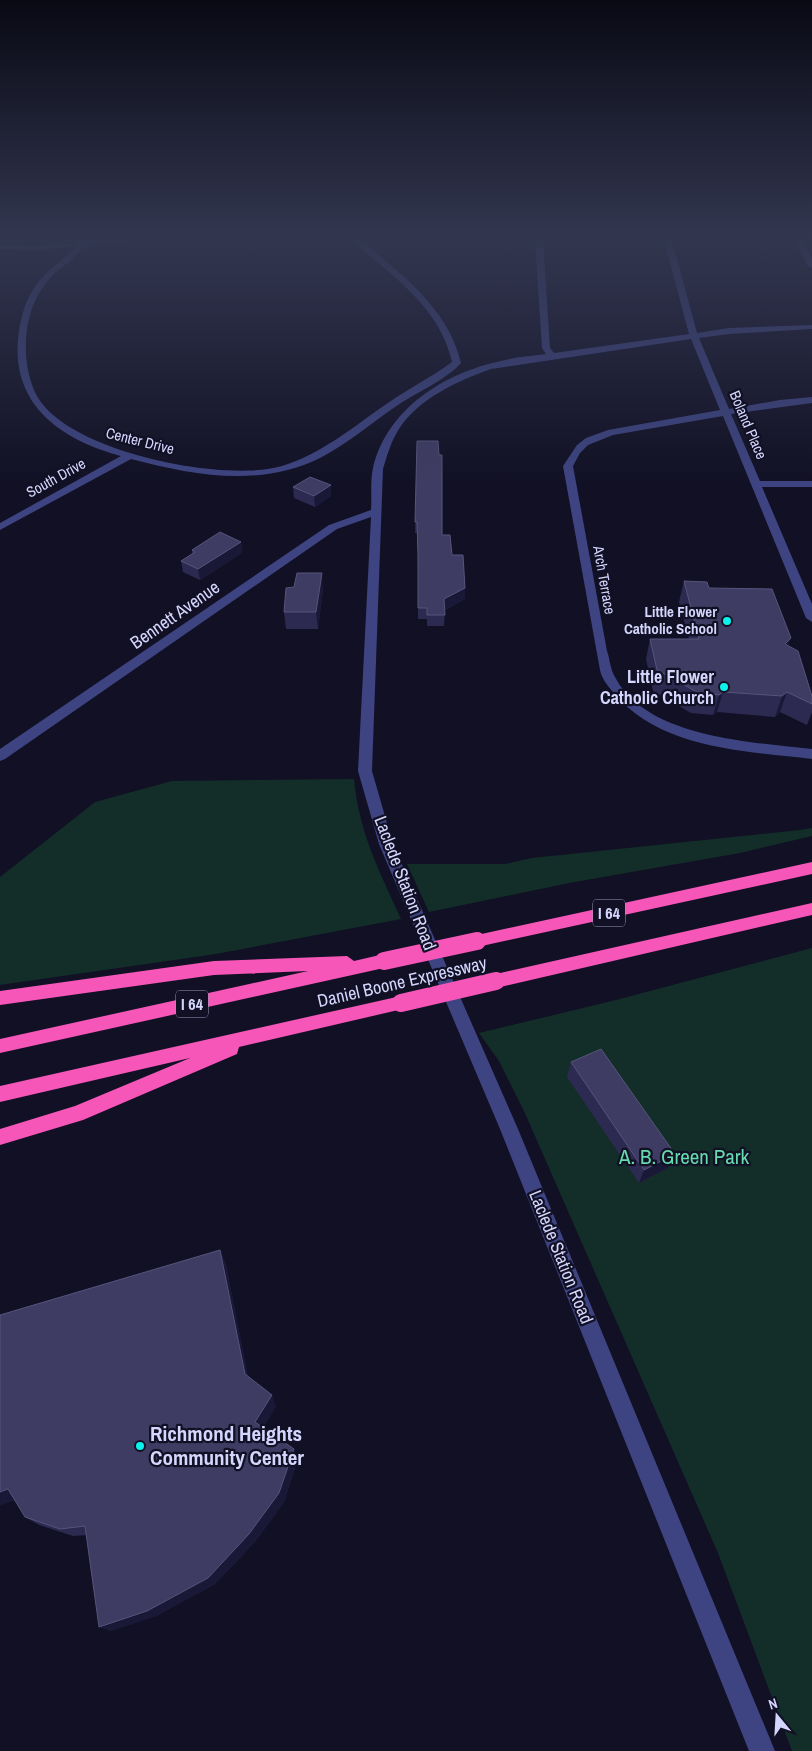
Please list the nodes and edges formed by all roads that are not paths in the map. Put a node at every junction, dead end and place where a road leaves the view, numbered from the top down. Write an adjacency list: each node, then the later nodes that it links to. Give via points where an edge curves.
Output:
1 (24, 322): 10 (street, Center Drive, via 22,374 38,405 62,427 93,445)
2 (440, 322): 10 (street, Center Drive, via 453,341 457,363 365,426 302,462 264,473 242,474)
3 (544, 322): 7 (street, via 546,348)
4 (690, 322): 6 (street, Boland Place)
5 (812, 327): 6 (street, Laclede Station Road, via 760,328)
6 (694, 336): 7 (street, Laclede Station Road); 9 (street, Boland Place)
7 (552, 356): 13 (street, Laclede Station Road, via 483,368 433,394 413,409 397,424 387,441 378,469)
8 (812, 400): 9 (street, Arch Terrace)
9 (727, 413): 11 (street, Boland Place); 18 (street, Arch Terrace, via 611,432 587,441 575,451 568,466 601,651 609,679 623,698 648,718 673,730 712,740)
10 (127, 456): 14 (street, South Drive)
11 (756, 484): 12 (street); 15 (street, Boland Place)
12 (812, 484)
13 (374, 512): 19 (street, Bennett Avenue, via 333,527); 28 (street, Laclede Station Road, via 365,772 386,844 509,1130)
14 (0, 526)
15 (796, 577): 16 (street); 17 (street, Boland Place)
16 (812, 581)
17 (812, 618)
18 (812, 754)
19 (0, 756)
20 (812, 868): 22 (highway, Daniel Boone Expressway / I 64, bridge)
21 (812, 910): 24 (highway, Daniel Boone Expressway / I 64, bridge)
22 (384, 961): 23 (highway, via 214,968); 25 (highway, Daniel Boone Expressway / I 64)
23 (0, 998)
24 (270, 1033): 26 (highway, Daniel Boone Expressway / I 64); 27 (highway, via 76,1114)
25 (0, 1046)
26 (0, 1094)
27 (0, 1137)
28 (762, 1751)

